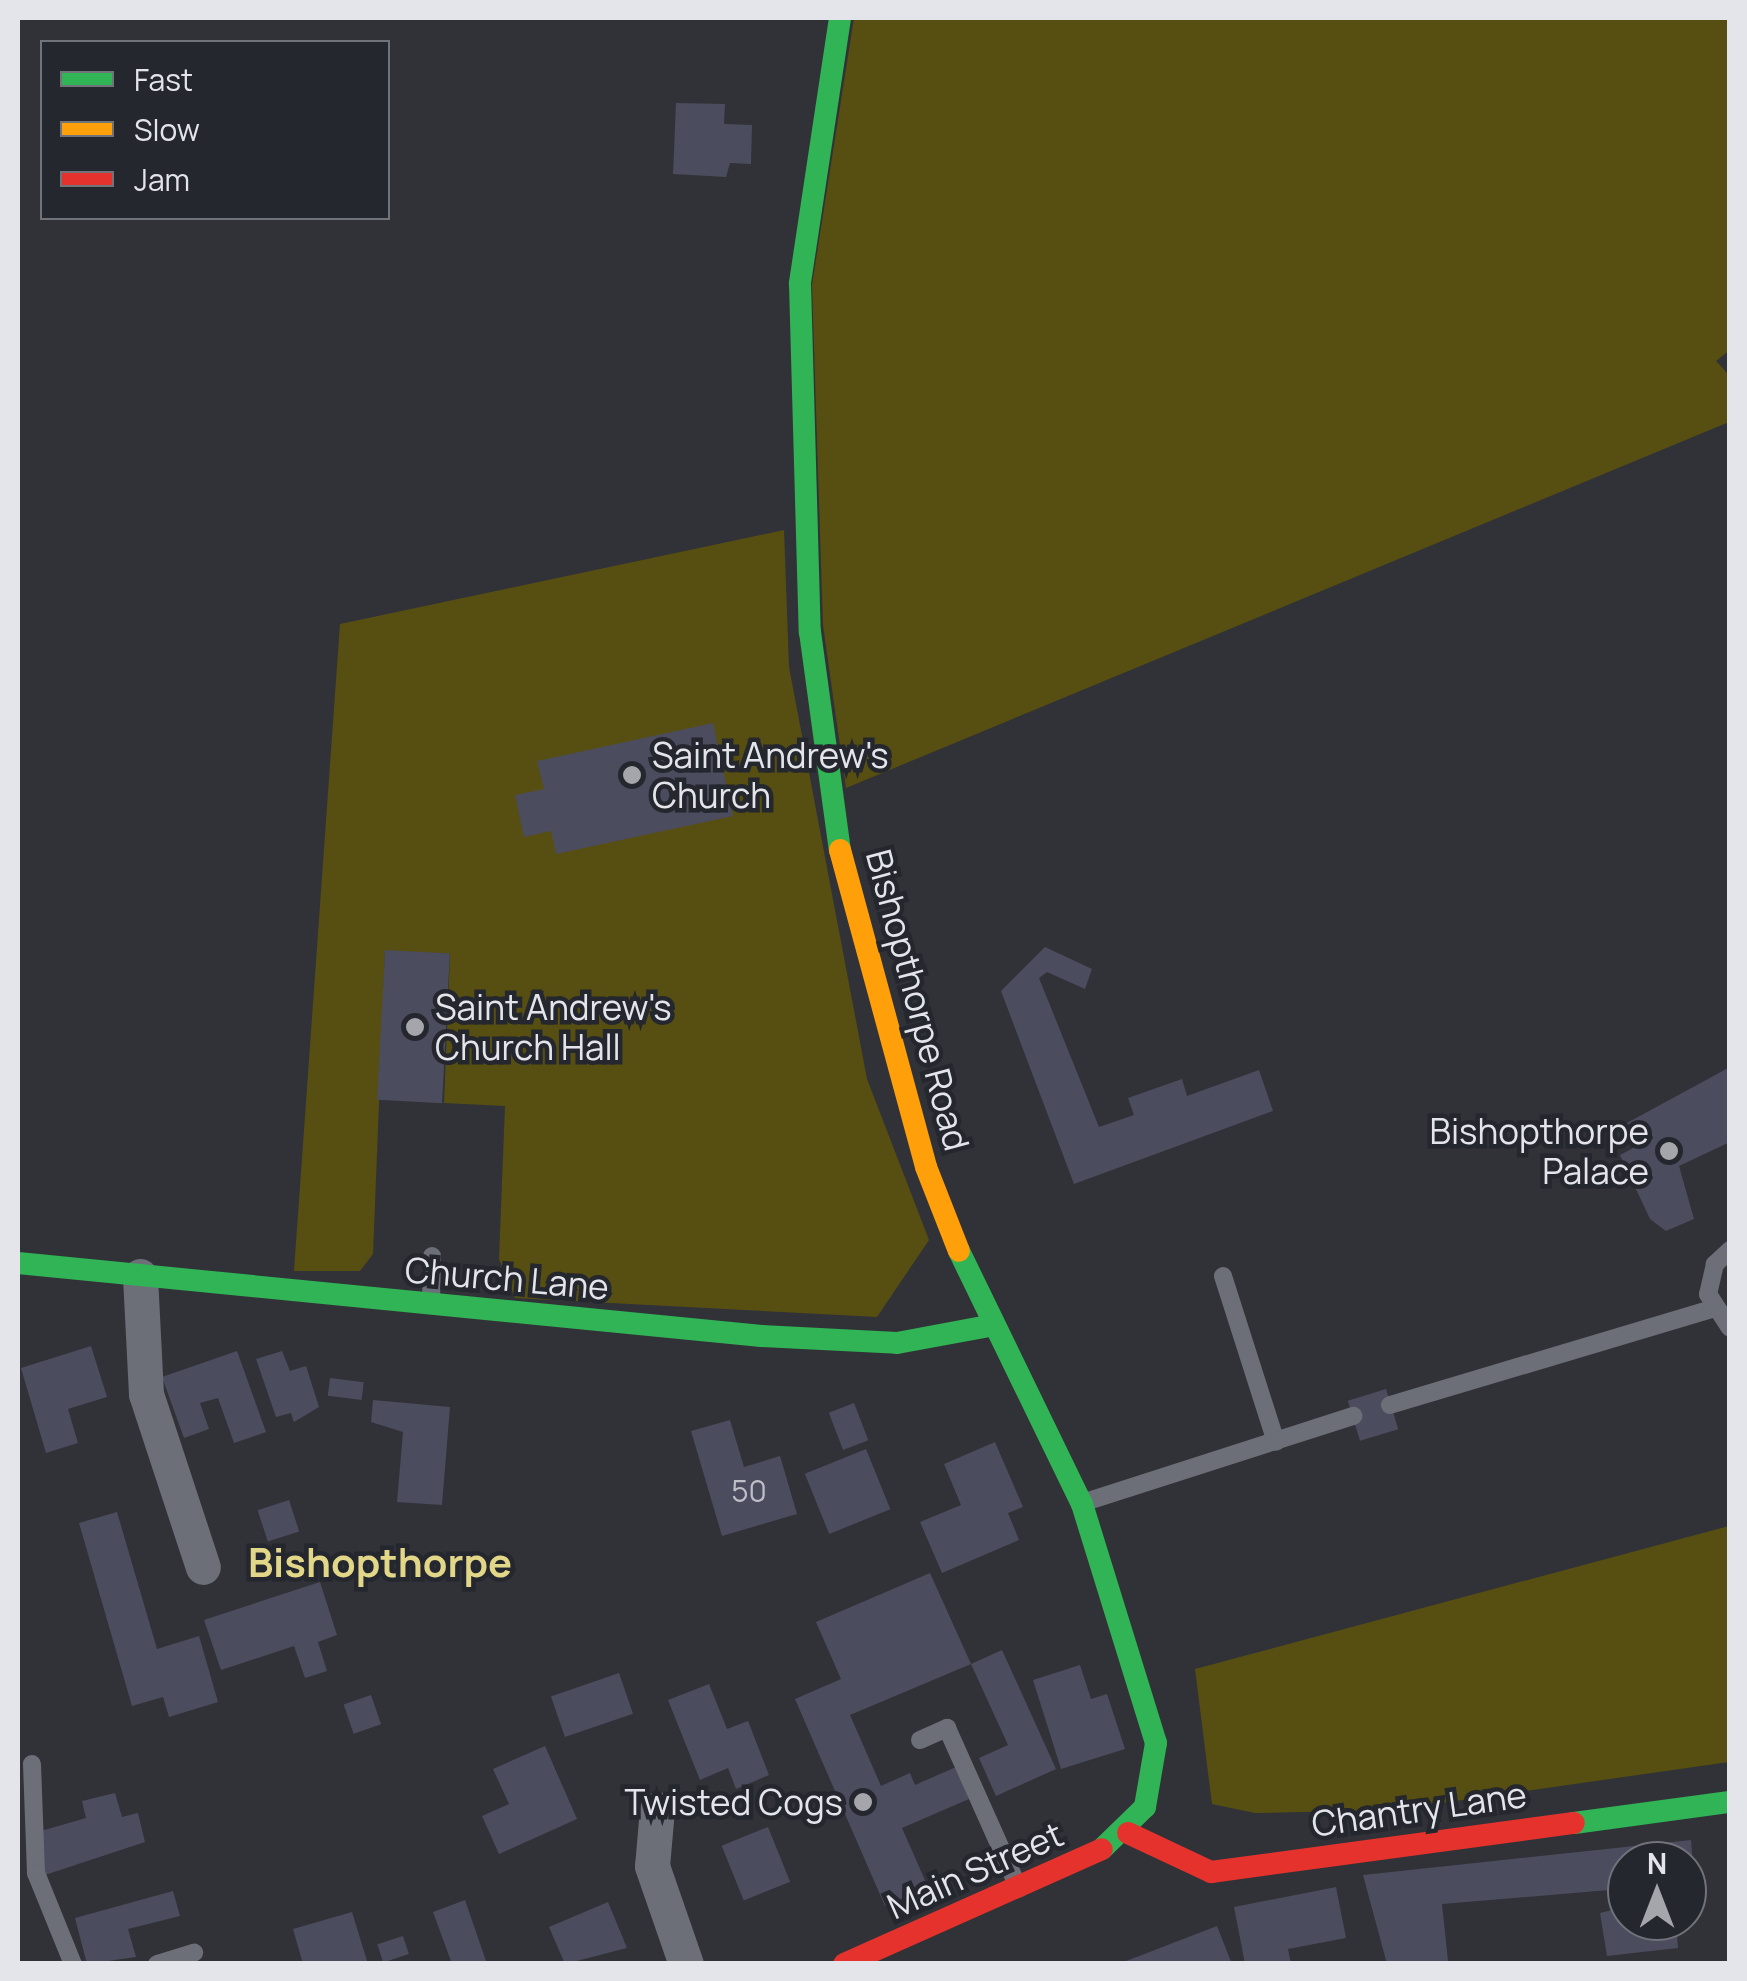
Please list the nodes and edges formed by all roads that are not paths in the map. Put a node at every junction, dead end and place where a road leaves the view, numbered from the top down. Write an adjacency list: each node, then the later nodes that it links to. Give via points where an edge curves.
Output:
1 (840, 18): 9 (street, Bishopthorpe Road, via 800,284 810,632 824,760 896,1071)
2 (1730, 1250): 8 (lane, via 1709,1279)
3 (432, 1256): 7 (lane)
4 (18, 1263): 5 (street, Church Lane)
5 (140, 1276): 7 (street, Church Lane); 15 (street, via 146,1394)
6 (1223, 1276): 13 (lane)
7 (430, 1307): 9 (street, Church Lane, via 897,1344)
8 (1712, 1309): 10 (lane); 11 (lane)
9 (989, 1326): 14 (street, Bishopthorpe Road)
10 (1730, 1328)
11 (1390, 1405)
12 (1353, 1416): 13 (lane)
13 (1276, 1442): 14 (lane)
14 (1082, 1504): 20 (street, Bishopthorpe Road, via 1156,1743 1156,1777)
15 (204, 1568)
16 (920, 1740): 21 (lane, via 946,1728)
17 (32, 1764): 23 (lane, via 36,1873)
18 (1730, 1802): 20 (street, Chantry Lane, via 1211,1872)
19 (657, 1810): 25 (street, via 652,1866)
20 (1128, 1833): 21 (street, Main Street)
21 (1019, 1890): 26 (street, Main Street, via 936,1938)
22 (194, 1953): 24 (lane)
23 (73, 1964)
24 (157, 1964)
25 (686, 1964)
26 (844, 1964)

